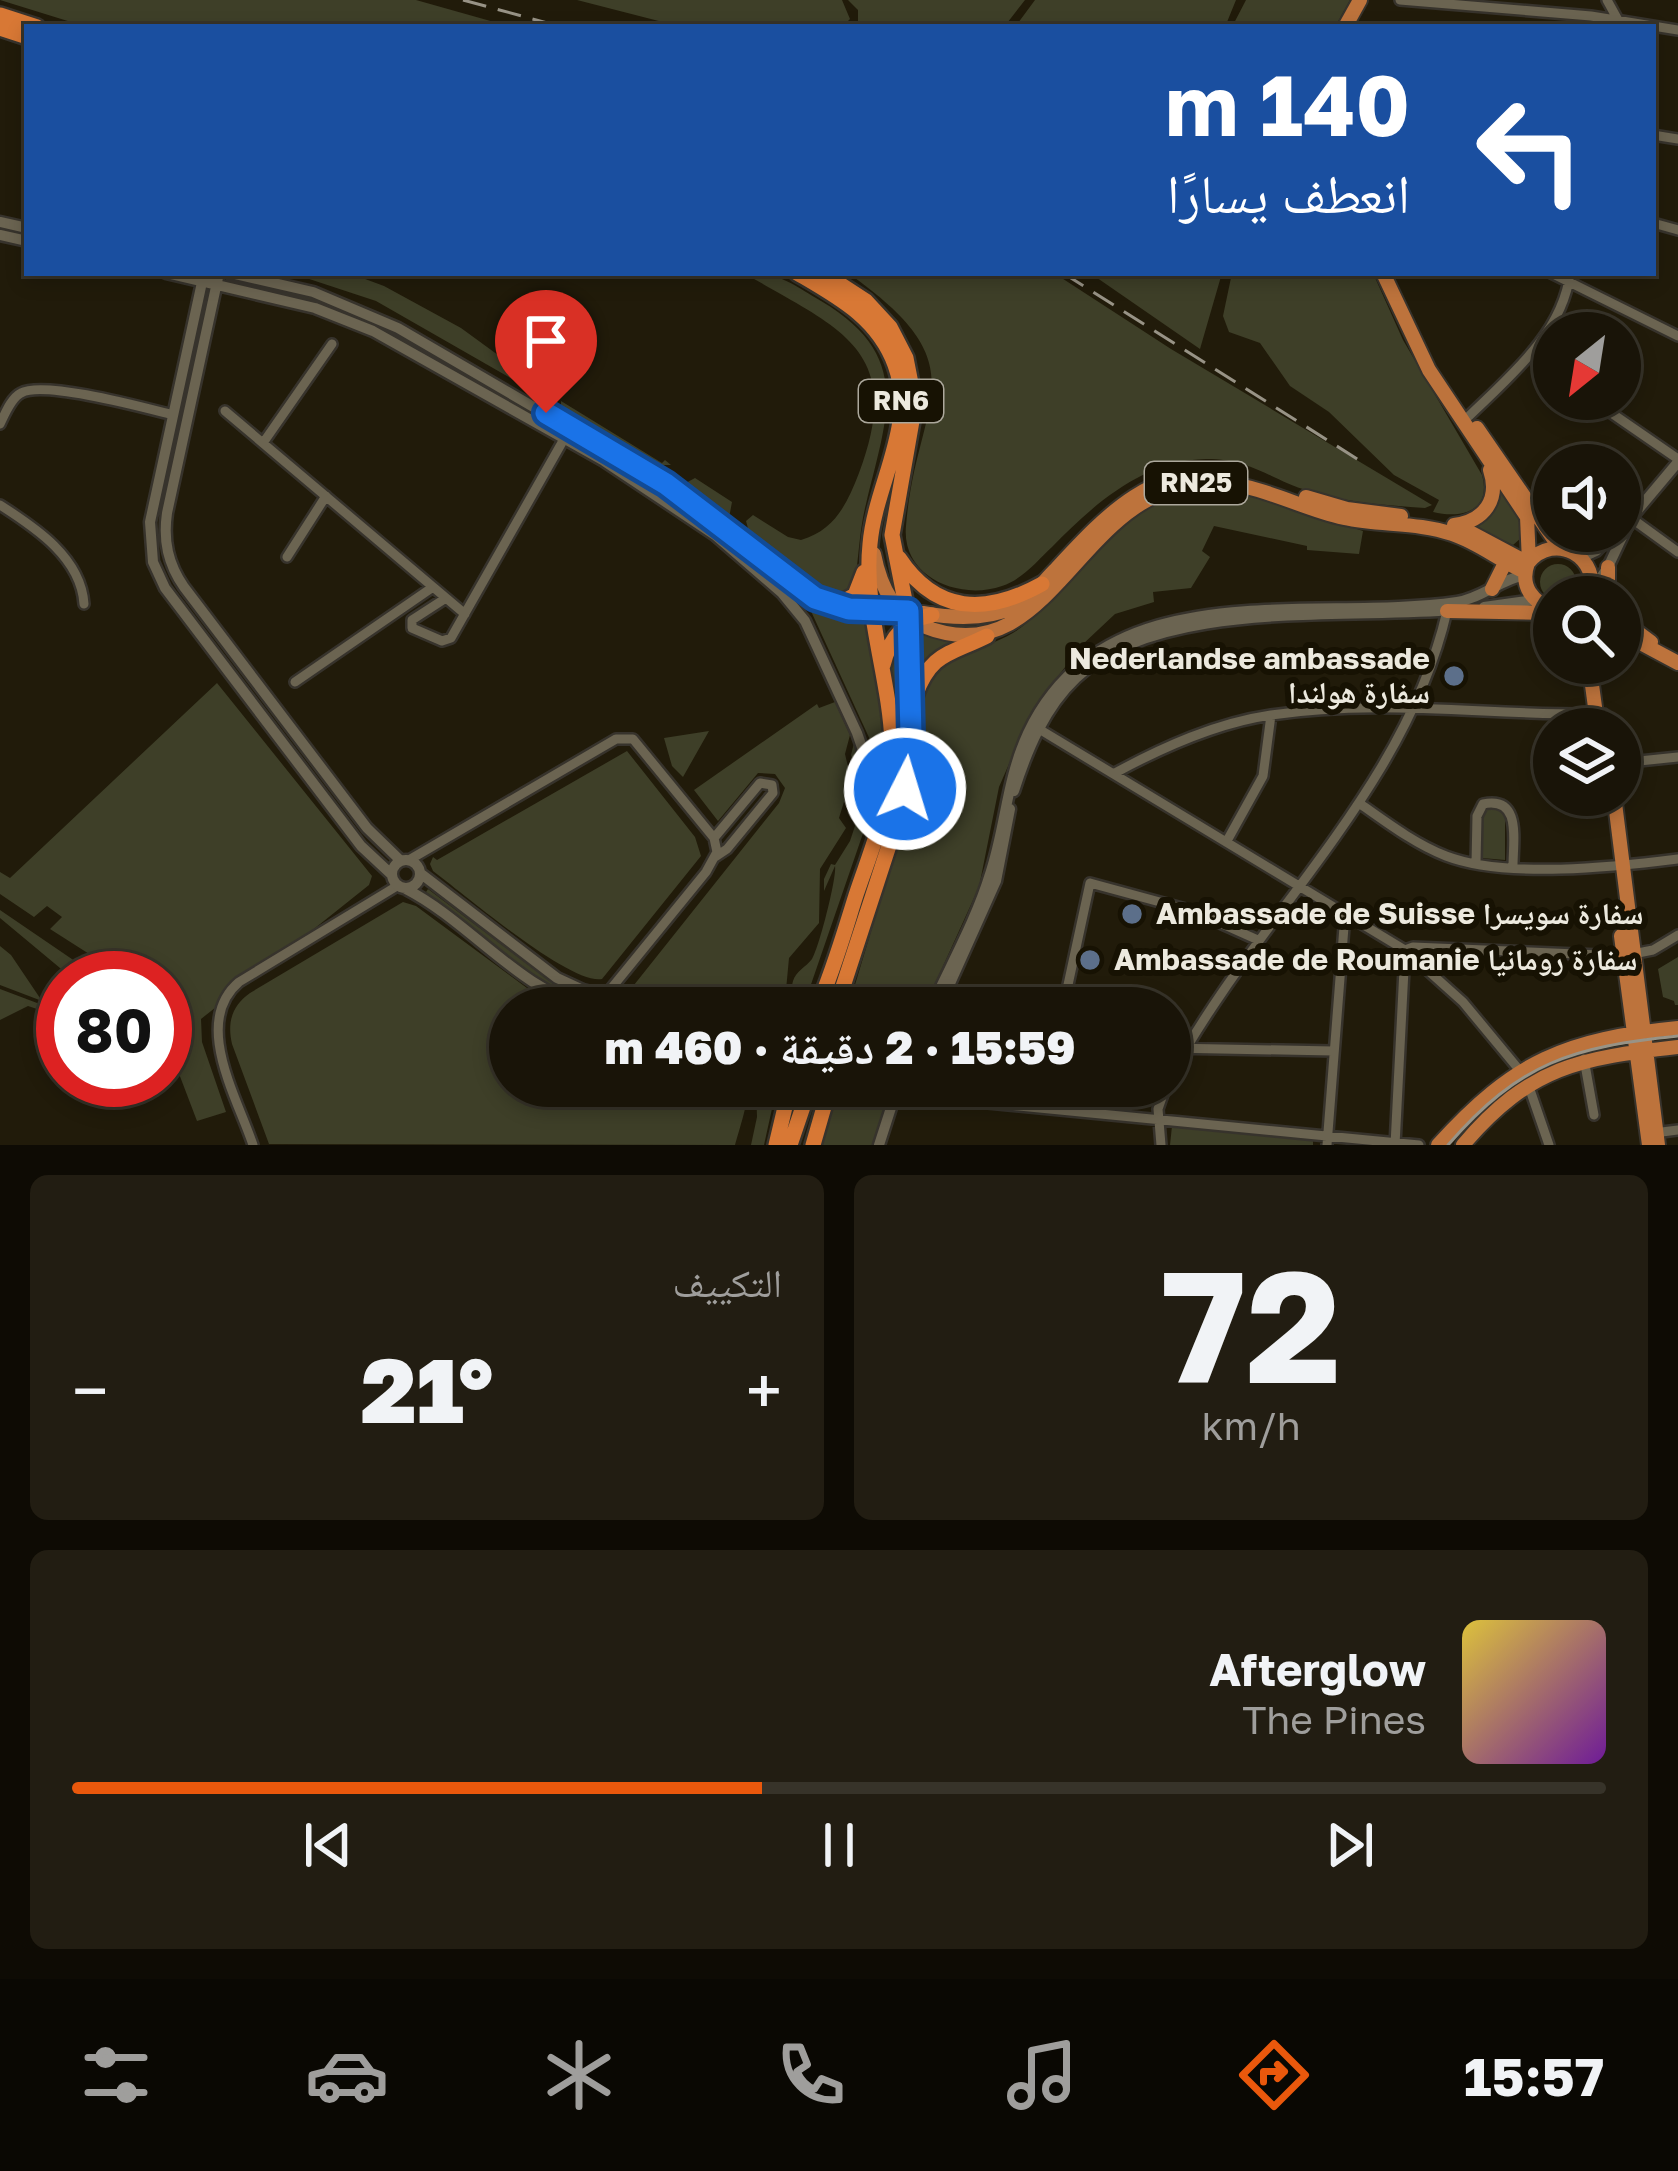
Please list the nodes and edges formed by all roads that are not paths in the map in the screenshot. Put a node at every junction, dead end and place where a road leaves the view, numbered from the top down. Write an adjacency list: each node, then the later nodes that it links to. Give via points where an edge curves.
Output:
1 (1400, 0): 4 (street)
2 (1607, 0): 3 (street)
3 (1618, 20): 4 (street); 5 (street)
4 (1590, 21)
5 (1642, 24)
6 (242, 276): 57 (street, via 328,297 398,328 637,465 804,592)
7 (802, 276): 31 (highway, RN6, via 873,326 900,381 899,427)
8 (828, 276): 36 (highway, RN6, via 890,327 910,369 914,416)
9 (1384, 276): 25 (main road, via 1420,354)
10 (1393, 276): 20 (main road)
11 (203, 277): 13 (street); 19 (street)
12 (1570, 277): 14 (street); 15 (street)
13 (218, 279): 23 (street, via 354,322); 34 (street)
14 (1553, 312)
15 (1678, 336)
16 (332, 344): 24 (street)
17 (1533, 350): 20 (street)
18 (225, 411): 24 (street)
19 (173, 415): 22 (street, via 29,390); 35 (street)
20 (1469, 416): 30 (main road)
21 (1620, 420): 26 (street)
22 (0, 424)
23 (564, 439): 61 (street); 85 (street, via 679,508 794,607 857,733)
24 (263, 443): 27 (street)
25 (1484, 455): 32 (main road, via 1494,483 1490,504 1475,520); 47 (main road, via 1528,522)
26 (1678, 461): 28 (street)
27 (326, 496): 42 (street); 51 (street)
28 (1641, 503)
29 (0, 505): 56 (street, via 68,561)
30 (1533, 509)
31 (872, 525): 45 (highway, RN6); 62 (main road, via 878,571)
32 (1454, 525): 47 (main road, RN25); 50 (main road, RN25, via 1334,506 1240,475 1196,473 1118,505)
33 (1641, 534): 41 (street)
34 (165, 537): 35 (street); 68 (street, via 176,576)
35 (150, 539): 70 (street, via 165,588)
36 (893, 548): 50 (highway, via 919,584 953,602 991,604); 62 (highway, RN6)
37 (1539, 552): 47 (main road)
38 (1569, 552): 43 (main road)
39 (1594, 552): 43 (street)
40 (1613, 552): 46 (street)
41 (1678, 552)
42 (287, 557)
43 (1581, 558): 48 (main road)
44 (1505, 563): 47 (main road, RN25); 52 (main road); 64 (main road, RN25, via 1441,530 1347,519 1239,484 1186,485 1125,512 1034,608)
45 (869, 564): 57 (highway, via 855,595); 59 (highway, RN6)
46 (1608, 567): 49 (main road)
47 (1527, 568): 52 (street); 53 (main road)
48 (1592, 576)
49 (1604, 576)
50 (1042, 584): 63 (main road, RN25, via 1004,611)
51 (433, 586): 54 (street); 72 (street)
52 (1492, 589): 58 (street)
53 (1533, 595)
54 (446, 598): 61 (street); 61 (street, via 412,628 446,642)
55 (1533, 600): 58 (street)
56 (84, 604)
57 (835, 606): 59 (street)
58 (1448, 607): 60 (main road); 73 (street); 77 (street, via 1152,634 1084,670); 107 (street, via 1202,616 1135,632 1093,653 1057,687 1029,731 988,879)
59 (873, 611): 62 (main road, RN25); 71 (highway)
60 (1533, 611)
61 (465, 614)
62 (905, 614): 63 (highway, RN25); 64 (main road, RN25, via 952,635); 71 (highway); 74 (highway, RN25)
63 (932, 615)
64 (987, 636): 74 (highway, RN25, via 931,664)
65 (1641, 636): 67 (main road)
66 (1641, 644): 67 (main road)
67 (1658, 650): 69 (main road)
68 (236, 656): 70 (street); 81 (street)
69 (1678, 663)
70 (222, 665): 82 (street)
71 (882, 668): 85 (highway, via 892,756)
72 (295, 682)
73 (1415, 707): 75 (street); 76 (street); 83 (street)
74 (910, 710): 106 (highway, RN25, via 902,802)
75 (1271, 715): 80 (street, via 1165,747); 87 (street, via 1263,776)
76 (1533, 717)
77 (1039, 729): 80 (street); 108 (street, via 1014,791 996,881)
78 (1678, 757): 79 (street)
79 (1641, 761)
80 (1115, 773): 87 (street)
81 (335, 786): 82 (street); 90 (street, via 374,836)
82 (322, 796): 95 (street)
83 (1358, 803): 91 (street, via 1436,851); 96 (street)
84 (1612, 816): 93 (main road)
85 (882, 817): 105 (highway)
86 (714, 838): 88 (street); 88 (street, via 760,783 772,785 773,794); 90 (street, via 637,743 622,737)
87 (1228, 839): 96 (street)
88 (716, 857): 104 (street)
89 (1678, 859): 93 (street)
90 (405, 860): 94 (street); 95 (street)
91 (1477, 863): 92 (street); 92 (street, via 1478,812 1498,802 1513,818)
92 (1513, 866): 93 (street)
93 (1618, 866): 101 (main road)
94 (420, 873): 95 (street, via 416,885); 103 (street)
95 (398, 883): 102 (street); 131 (street, via 239,982 222,1001 216,1035)
96 (1299, 883): 97 (street); 99 (street)
97 (1345, 914): 100 (street); 116 (street)
98 (1678, 934): 101 (street)
99 (1258, 940): 109 (street, via 1173,904 1090,883); 112 (street)
100 (1405, 950): 101 (street); 118 (street, via 1463,1002); 130 (street)
101 (1628, 955): 111 (main road)
102 (543, 987)
103 (574, 987)
104 (615, 987)
105 (824, 987)
106 (843, 987)
107 (944, 987)
108 (945, 987)
109 (1068, 987)
110 (1678, 1028): 111 (main road)
111 (1637, 1032): 115 (main road); 118 (main road, via 1561,1049)
112 (1191, 1040)
113 (1678, 1047): 115 (main road)
114 (1191, 1048): 116 (street)
115 (1640, 1050): 117 (main road); 128 (main road)
116 (1333, 1051): 129 (street)
117 (1584, 1059): 118 (main road); 125 (street)
118 (1524, 1078): 138 (main road); 139 (main road); 140 (street)
119 (785, 1107): 132 (highway)
120 (803, 1107): 133 (highway)
121 (824, 1107): 134 (highway)
122 (895, 1107): 135 (street)
123 (1047, 1107): 126 (street)
124 (1158, 1107): 126 (street)
125 (1594, 1115)
126 (1159, 1120): 129 (street); 136 (street)
127 (1678, 1130): 128 (street)
128 (1653, 1139)
129 (1327, 1141): 130 (street)
130 (1395, 1143): 137 (street)
131 (254, 1145)
132 (776, 1145)
133 (790, 1145)
134 (813, 1145)
135 (883, 1145)
136 (1161, 1145)
137 (1419, 1145)
138 (1438, 1145)
139 (1462, 1145)
140 (1549, 1145)

